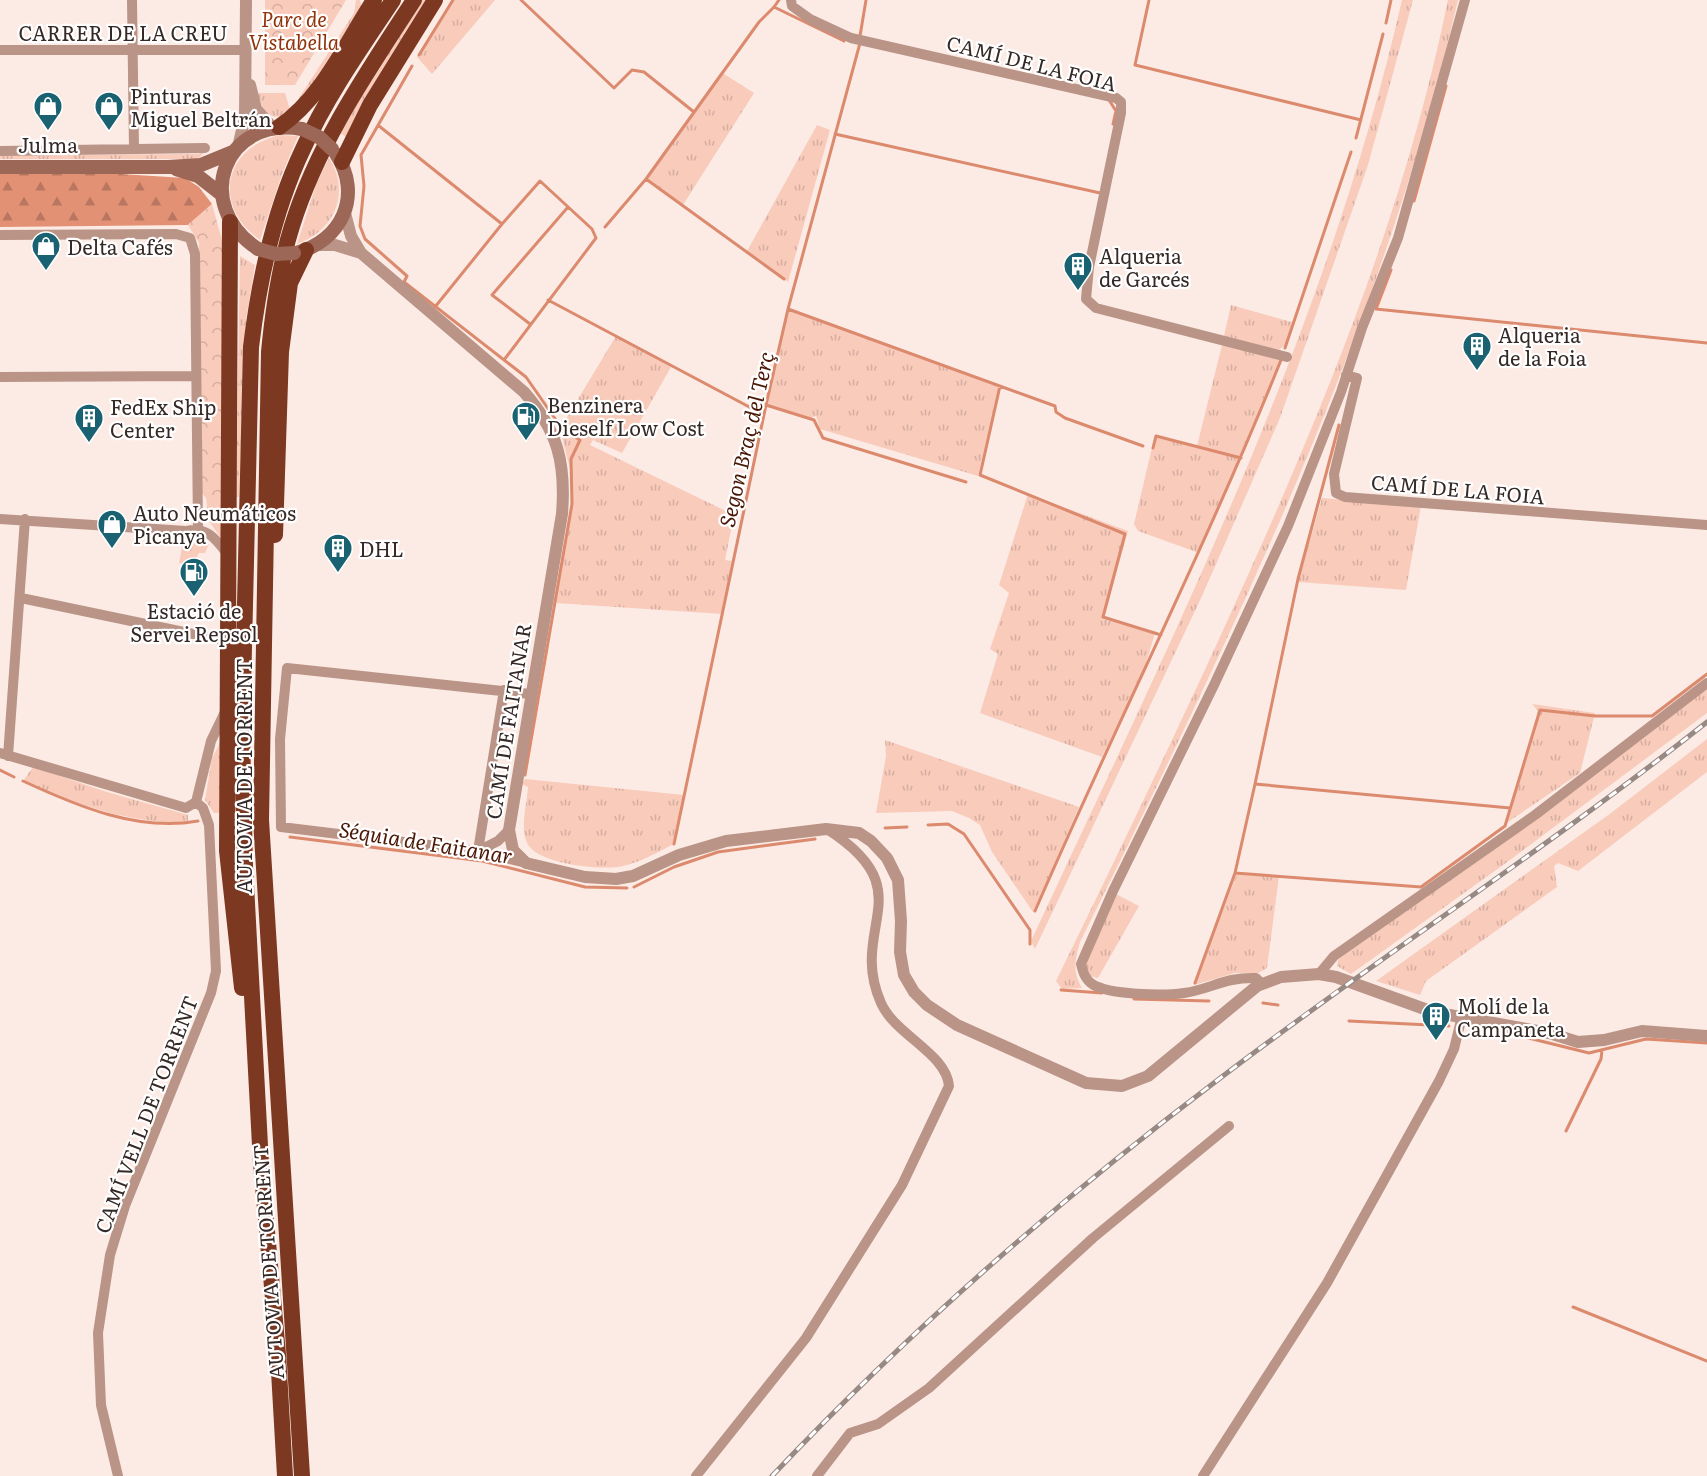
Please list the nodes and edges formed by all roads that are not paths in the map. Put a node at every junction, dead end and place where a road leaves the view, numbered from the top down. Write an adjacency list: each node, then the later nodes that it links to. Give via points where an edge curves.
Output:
1 (132, 0): 9 (street)
2 (246, 0): 10 (street)
3 (393, 0): 54 (highway, AUTOVIA DE TORRENT, via 338,84 302,149 277,219 257,299 251,347 242,733)
4 (414, 0): 42 (highway, AUTOVIA DE TORRENT, via 354,92 318,159 292,226 274,303 265,463)
5 (435, 0): 18 (highway)
6 (791, 0): 27 (street, CAMÍ DE LA FOIA, via 792,6 810,20 850,38 1116,98 1121,102 1122,113 1089,267 1086,299 1096,308)
7 (1465, 0): 28 (street, via 1398,238)
8 (369, 4): 13 (highway, via 327,74 302,107)
9 (133, 50): 10 (street, CARRER DE LA CREU); 11 (street, CARRER DE LA CREU); 15 (street)
10 (246, 50): 12 (street)
11 (0, 51)
12 (247, 72): 13 (street, via 256,109); 16 (street, via 245,117)
13 (276, 128): 16 (main road, via 254,135); 18 (main road, bridge, via 302,129 319,137)
14 (205, 148): 15 (street)
15 (134, 149): 17 (street)
16 (237, 149): 20 (main road, via 201,165); 21 (main road, via 224,171)
17 (0, 151)
18 (337, 156): 22 (main road, via 348,190)
19 (0, 167): 20 (main road)
20 (168, 167): 21 (main road, via 198,176)
21 (221, 194): 23 (main road)
22 (345, 213): 25 (main road, via 336,229); 26 (street, CAMÍ DE FAITANAR)
23 (230, 222): 25 (main road, bridge, via 258,249 276,254); 35 (highway)
24 (0, 235): 29 (street, via 176,234 190,238 195,254)
25 (307, 250): 26 (street, CAMÍ DE FAITANAR, via 335,245); 42 (highway, via 290,283 281,352 276,532)
26 (361, 253): 40 (street, CAMÍ DE FAITANAR, via 524,393 544,416 556,441 563,473 562,514)
27 (1287, 357)
28 (1346, 375): 33 (street, CAMÍ DE LA FOIA, via 1357,378 1334,474 1336,493 1520,512); 50 (street, via 1288,526 1113,891 1082,964 1083,974 1091,983 1132,992 1186,993 1236,978 1256,978)
29 (196, 376): 30 (street); 34 (street)
30 (0, 377)
31 (0, 519): 32 (street)
32 (25, 519): 34 (street, via 186,531); 36 (street)
33 (1707, 525)
34 (198, 528): 35 (street, via 209,533)
35 (230, 557): 37 (highway)
36 (21, 598): 37 (street); 43 (street)
37 (227, 641): 41 (highway)
38 (1707, 683): 49 (street, via 1535,815 1334,956)
39 (504, 690): 40 (street); 47 (street, CAMÍ DE FAITANAR); 47 (street, via 287,668 280,739 281,827)
40 (530, 694): 46 (street, CAMÍ DE FAITANAR)
41 (228, 707): 44 (street, via 211,741); 54 (highway, via 227,851)
42 (262, 718): 57 (highway, AUTOVIA DE TORRENT, via 264,890)
43 (4, 754): 44 (street, via 186,808)
44 (196, 802): 55 (street, CAMÍ VELL DE TORRENT, via 203,808 209,825 216,971 211,993 125,1206 108,1265 98,1333 101,1405)
45 (826, 829): 48 (street, via 726,841 616,879 585,878); 50 (street, via 859,833 887,858 898,880 904,975 927,1005 957,1024 1086,1083 1122,1086 1148,1076); 58 (street, via 867,863 877,880 871,964 881,1003 898,1028 941,1066 949,1086 902,1185 806,1338)
46 (509, 830): 47 (street); 48 (street, CAMÍ DE FAITANAR, via 513,850)
47 (478, 851): 48 (street)
48 (526, 863)
49 (1319, 974): 50 (street, via 1281,977); 51 (street, via 1433,1012)
50 (1262, 984)
51 (1462, 1016): 52 (street, via 1578,1042 1642,1031); 60 (street, via 1454,1049 1439,1081 1327,1283)
52 (1707, 1036)
53 (1229, 1126): 59 (street, via 1093,1238 928,1388 878,1424 850,1433)
54 (261, 1164): 56 (highway, AUTOVIA DE TORRENT)
55 (118, 1476)
56 (285, 1476)
57 (302, 1476)
58 (696, 1476)
59 (817, 1476)
60 (1203, 1476)

